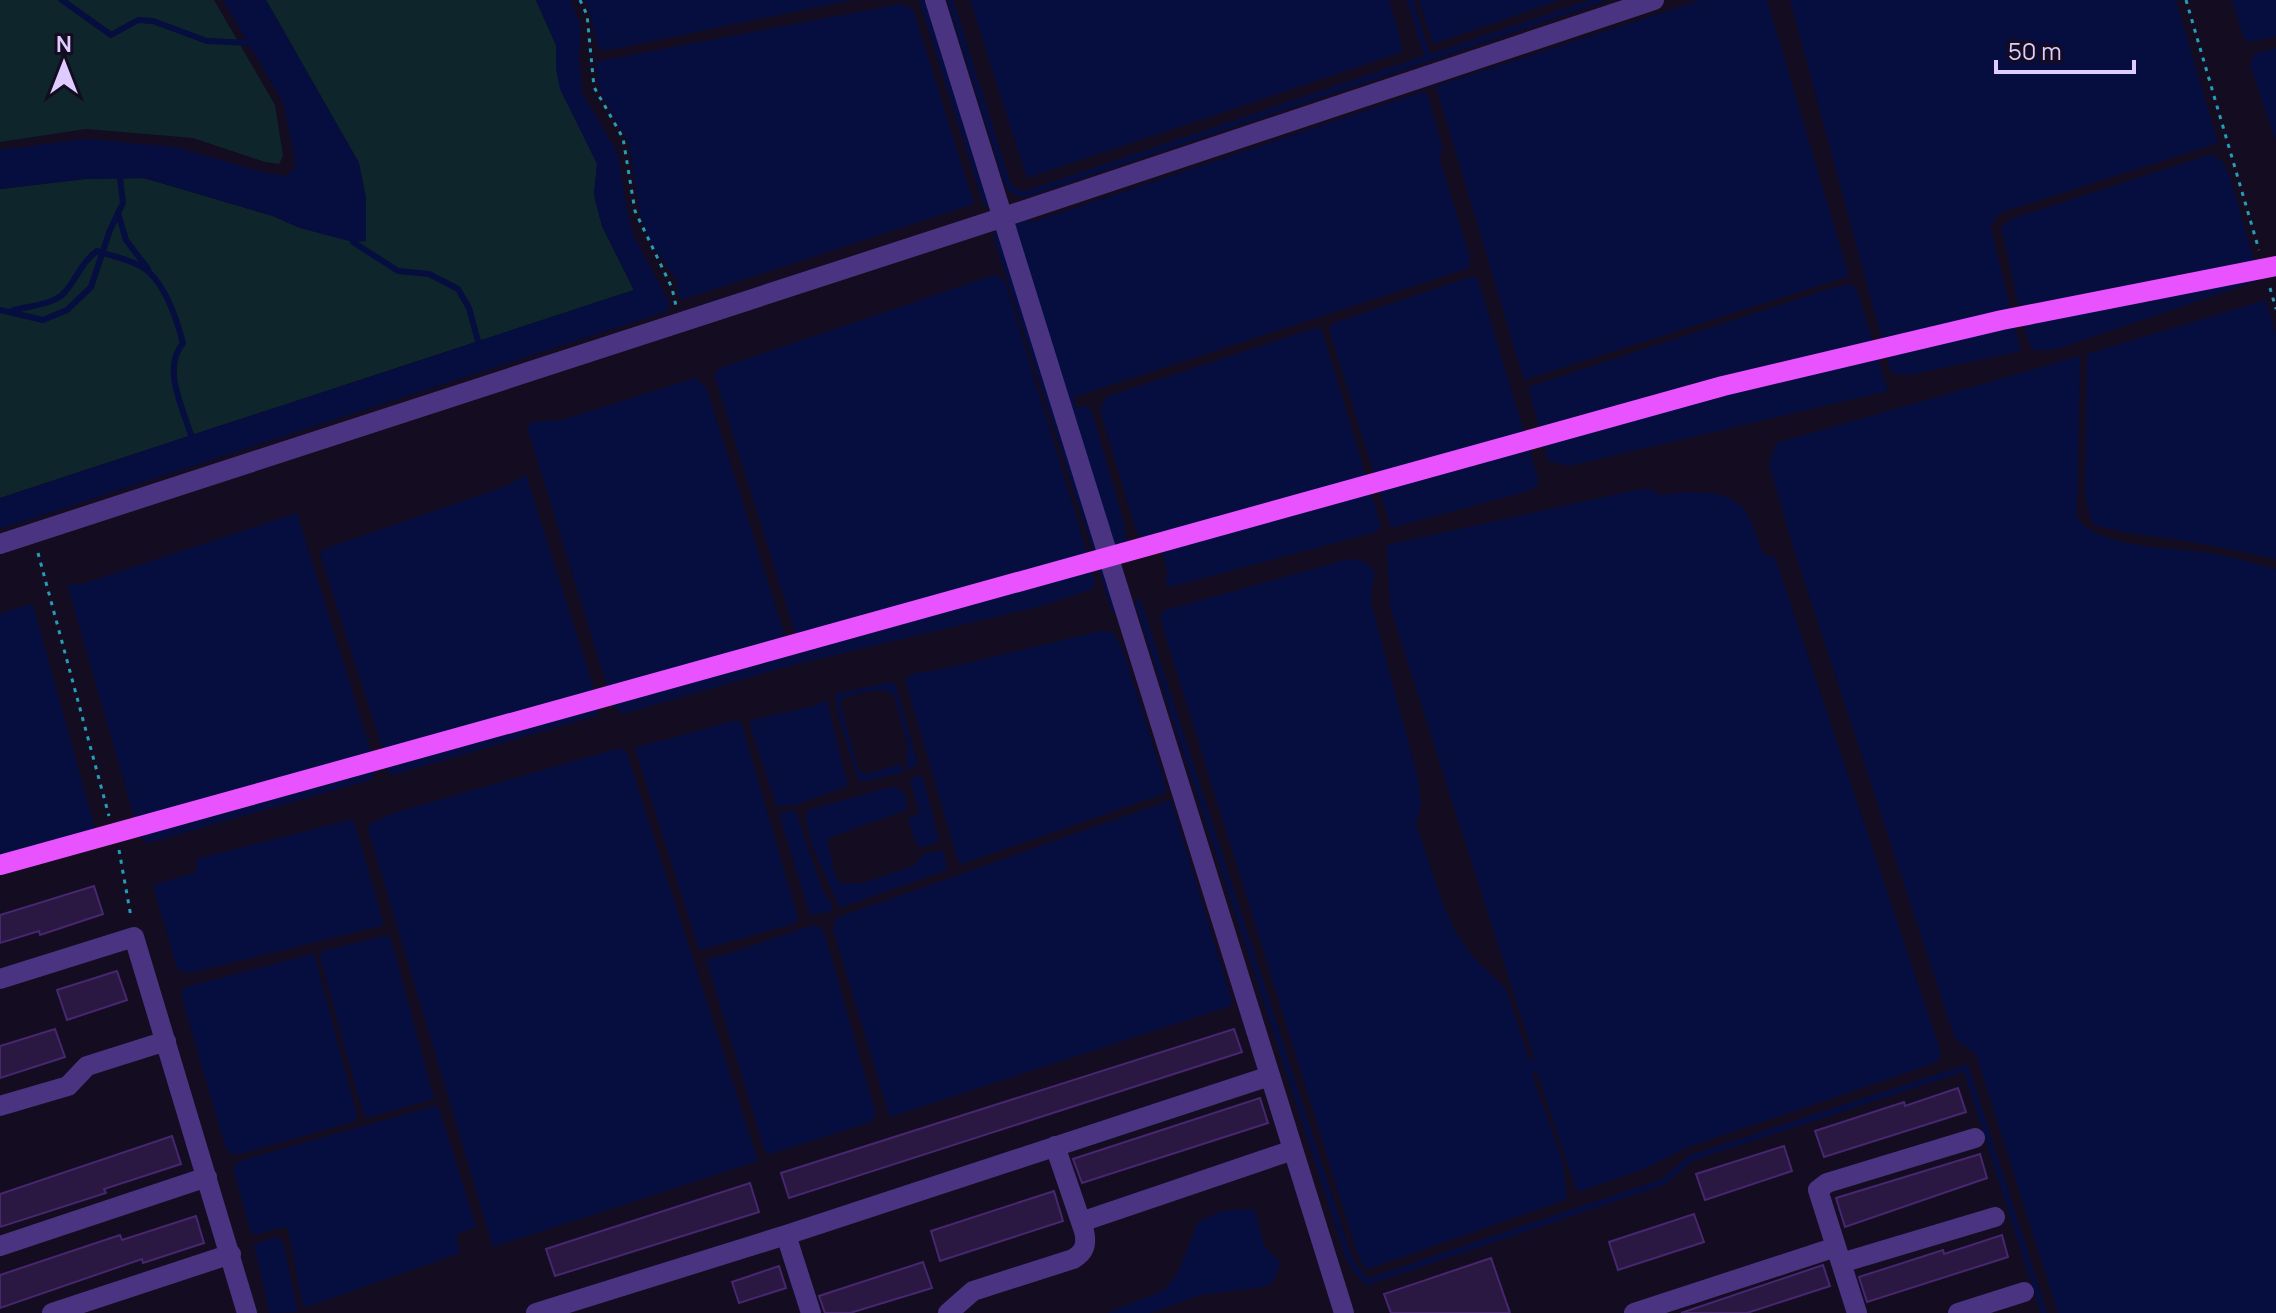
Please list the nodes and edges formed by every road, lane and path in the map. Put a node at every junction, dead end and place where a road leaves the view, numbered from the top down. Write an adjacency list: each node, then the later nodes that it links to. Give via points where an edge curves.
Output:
1 (580, 0): 8 (path, via 587,15 594,87 623,138 635,211 672,288)
2 (935, 0): 5 (street)
3 (1654, 0): 5 (street)
4 (2186, 0): 6 (path)
5 (1004, 217): 8 (street); 11 (street)
6 (2270, 267): 7 (path); 11 (main road, via 2002,320 1723,386)
7 (2276, 309)
8 (679, 321): 9 (street)
9 (32, 534): 10 (street); 12 (path)
10 (0, 544)
11 (1102, 559): 12 (main road); 17 (street)
12 (114, 833): 13 (main road); 14 (path)
13 (0, 865)
14 (134, 937): 15 (street); 16 (street)
15 (0, 979)
16 (166, 1041): 18 (street, via 87,1066 68,1086); 22 (street)
17 (1270, 1076): 20 (street); 21 (street)
18 (0, 1106)
19 (1975, 1138): 28 (street, via 1818,1190)
20 (1055, 1146): 24 (street); 25 (street)
21 (1293, 1150): 24 (street); 35 (street)
22 (207, 1177): 26 (street); 27 (street)
23 (1995, 1217): 28 (street)
24 (1081, 1222): 34 (street, via 1086,1242 1082,1254 973,1291)
25 (786, 1235): 32 (street); 33 (street)
26 (0, 1246)
27 (231, 1254): 30 (street); 31 (street)
28 (1838, 1255): 36 (street); 37 (street)
29 (2024, 1292): 38 (street)
30 (52, 1313)
31 (247, 1313)
32 (536, 1313)
33 (811, 1313)
34 (948, 1313)
35 (1344, 1313)
36 (1634, 1313)
37 (1857, 1313)
38 (1958, 1313)

